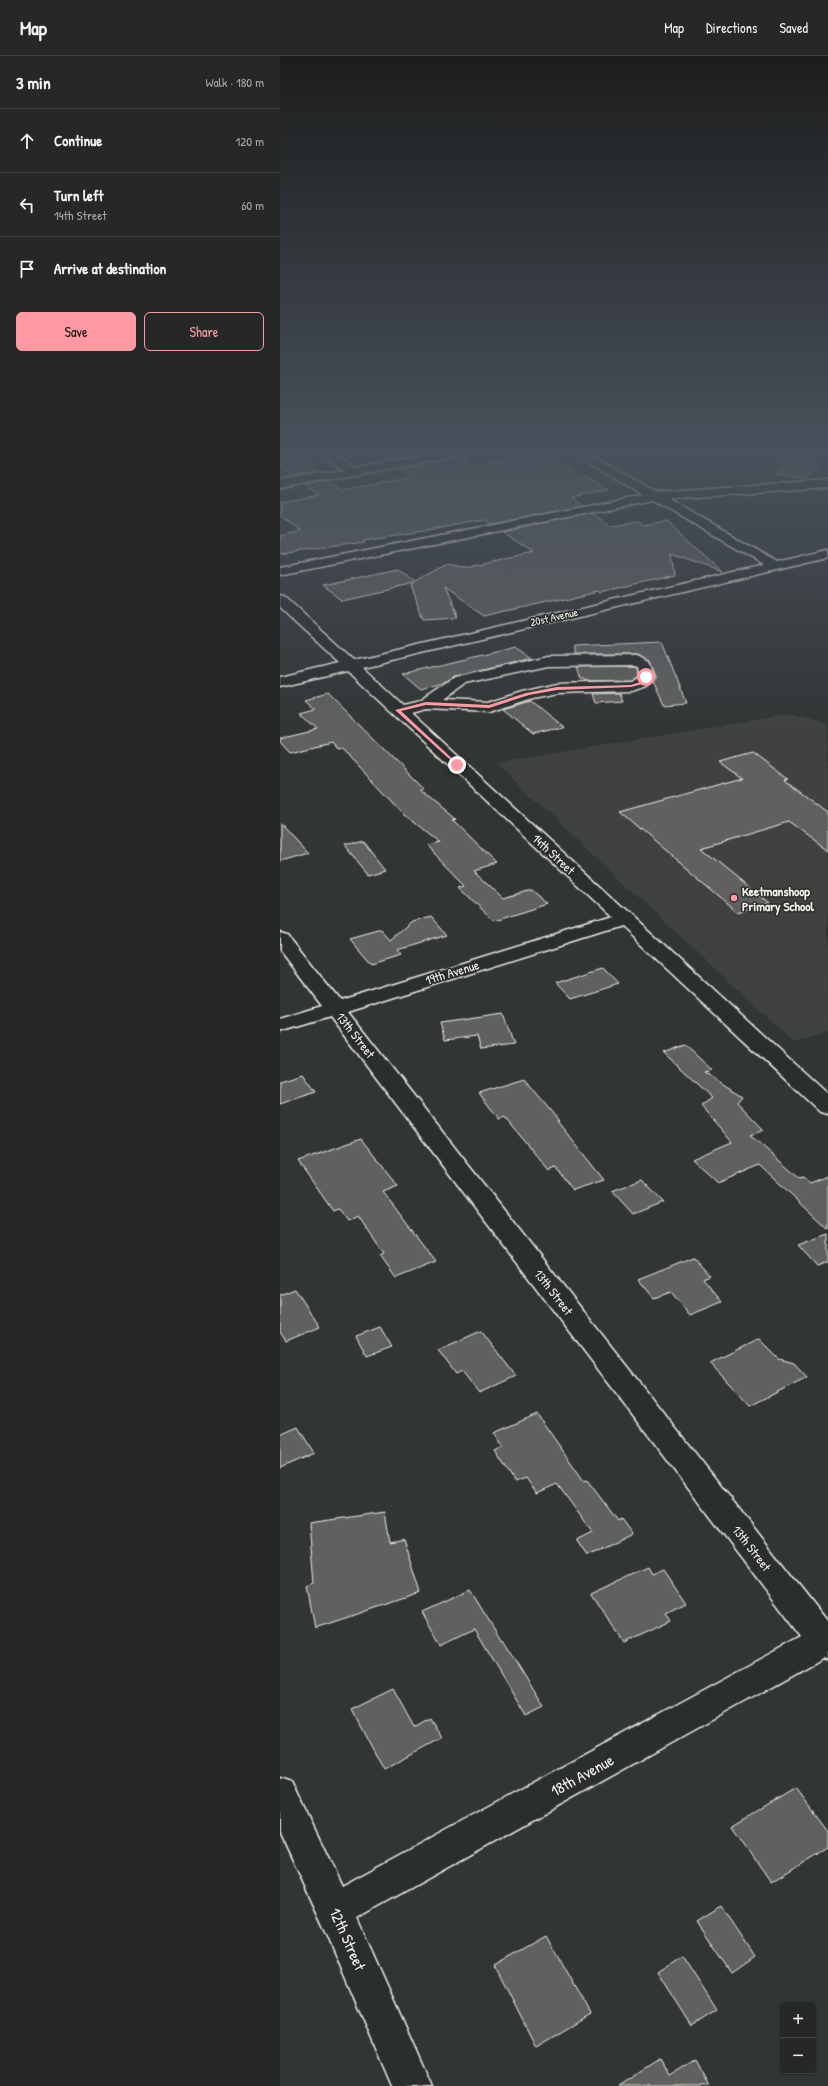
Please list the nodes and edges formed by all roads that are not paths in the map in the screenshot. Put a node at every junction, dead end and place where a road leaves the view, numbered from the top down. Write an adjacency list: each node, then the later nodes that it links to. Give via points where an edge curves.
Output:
1 (411, 545): 5 (street)
2 (738, 545): 4 (street)
3 (828, 554): 4 (street, 20st Avenue)
4 (775, 566): 7 (street, 20st Avenue)
5 (280, 571)
6 (280, 600): 7 (street, 14th Street)
7 (348, 665): 8 (street, 20st Avenue); 10 (street, 14th Street)
8 (280, 682)
9 (426, 704): 9 (street, via 459,681 549,662 637,660 644,664 646,677 641,683 631,686 557,688 528,694 489,707); 10 (street)
10 (398, 710): 11 (street, 14th Street)
11 (624, 919): 13 (street, 19th Avenue); 15 (street, 14th Street)
12 (280, 938): 13 (street, 13th Street)
13 (335, 1008): 14 (street, 19th Avenue); 16 (street, 13th Street)
14 (280, 1026)
15 (828, 1107)
16 (827, 1642): 18 (street, 18th Avenue)
17 (280, 1794): 18 (street, 12th Street)
18 (335, 1910): 19 (street, 12th Street)
19 (412, 2086)

